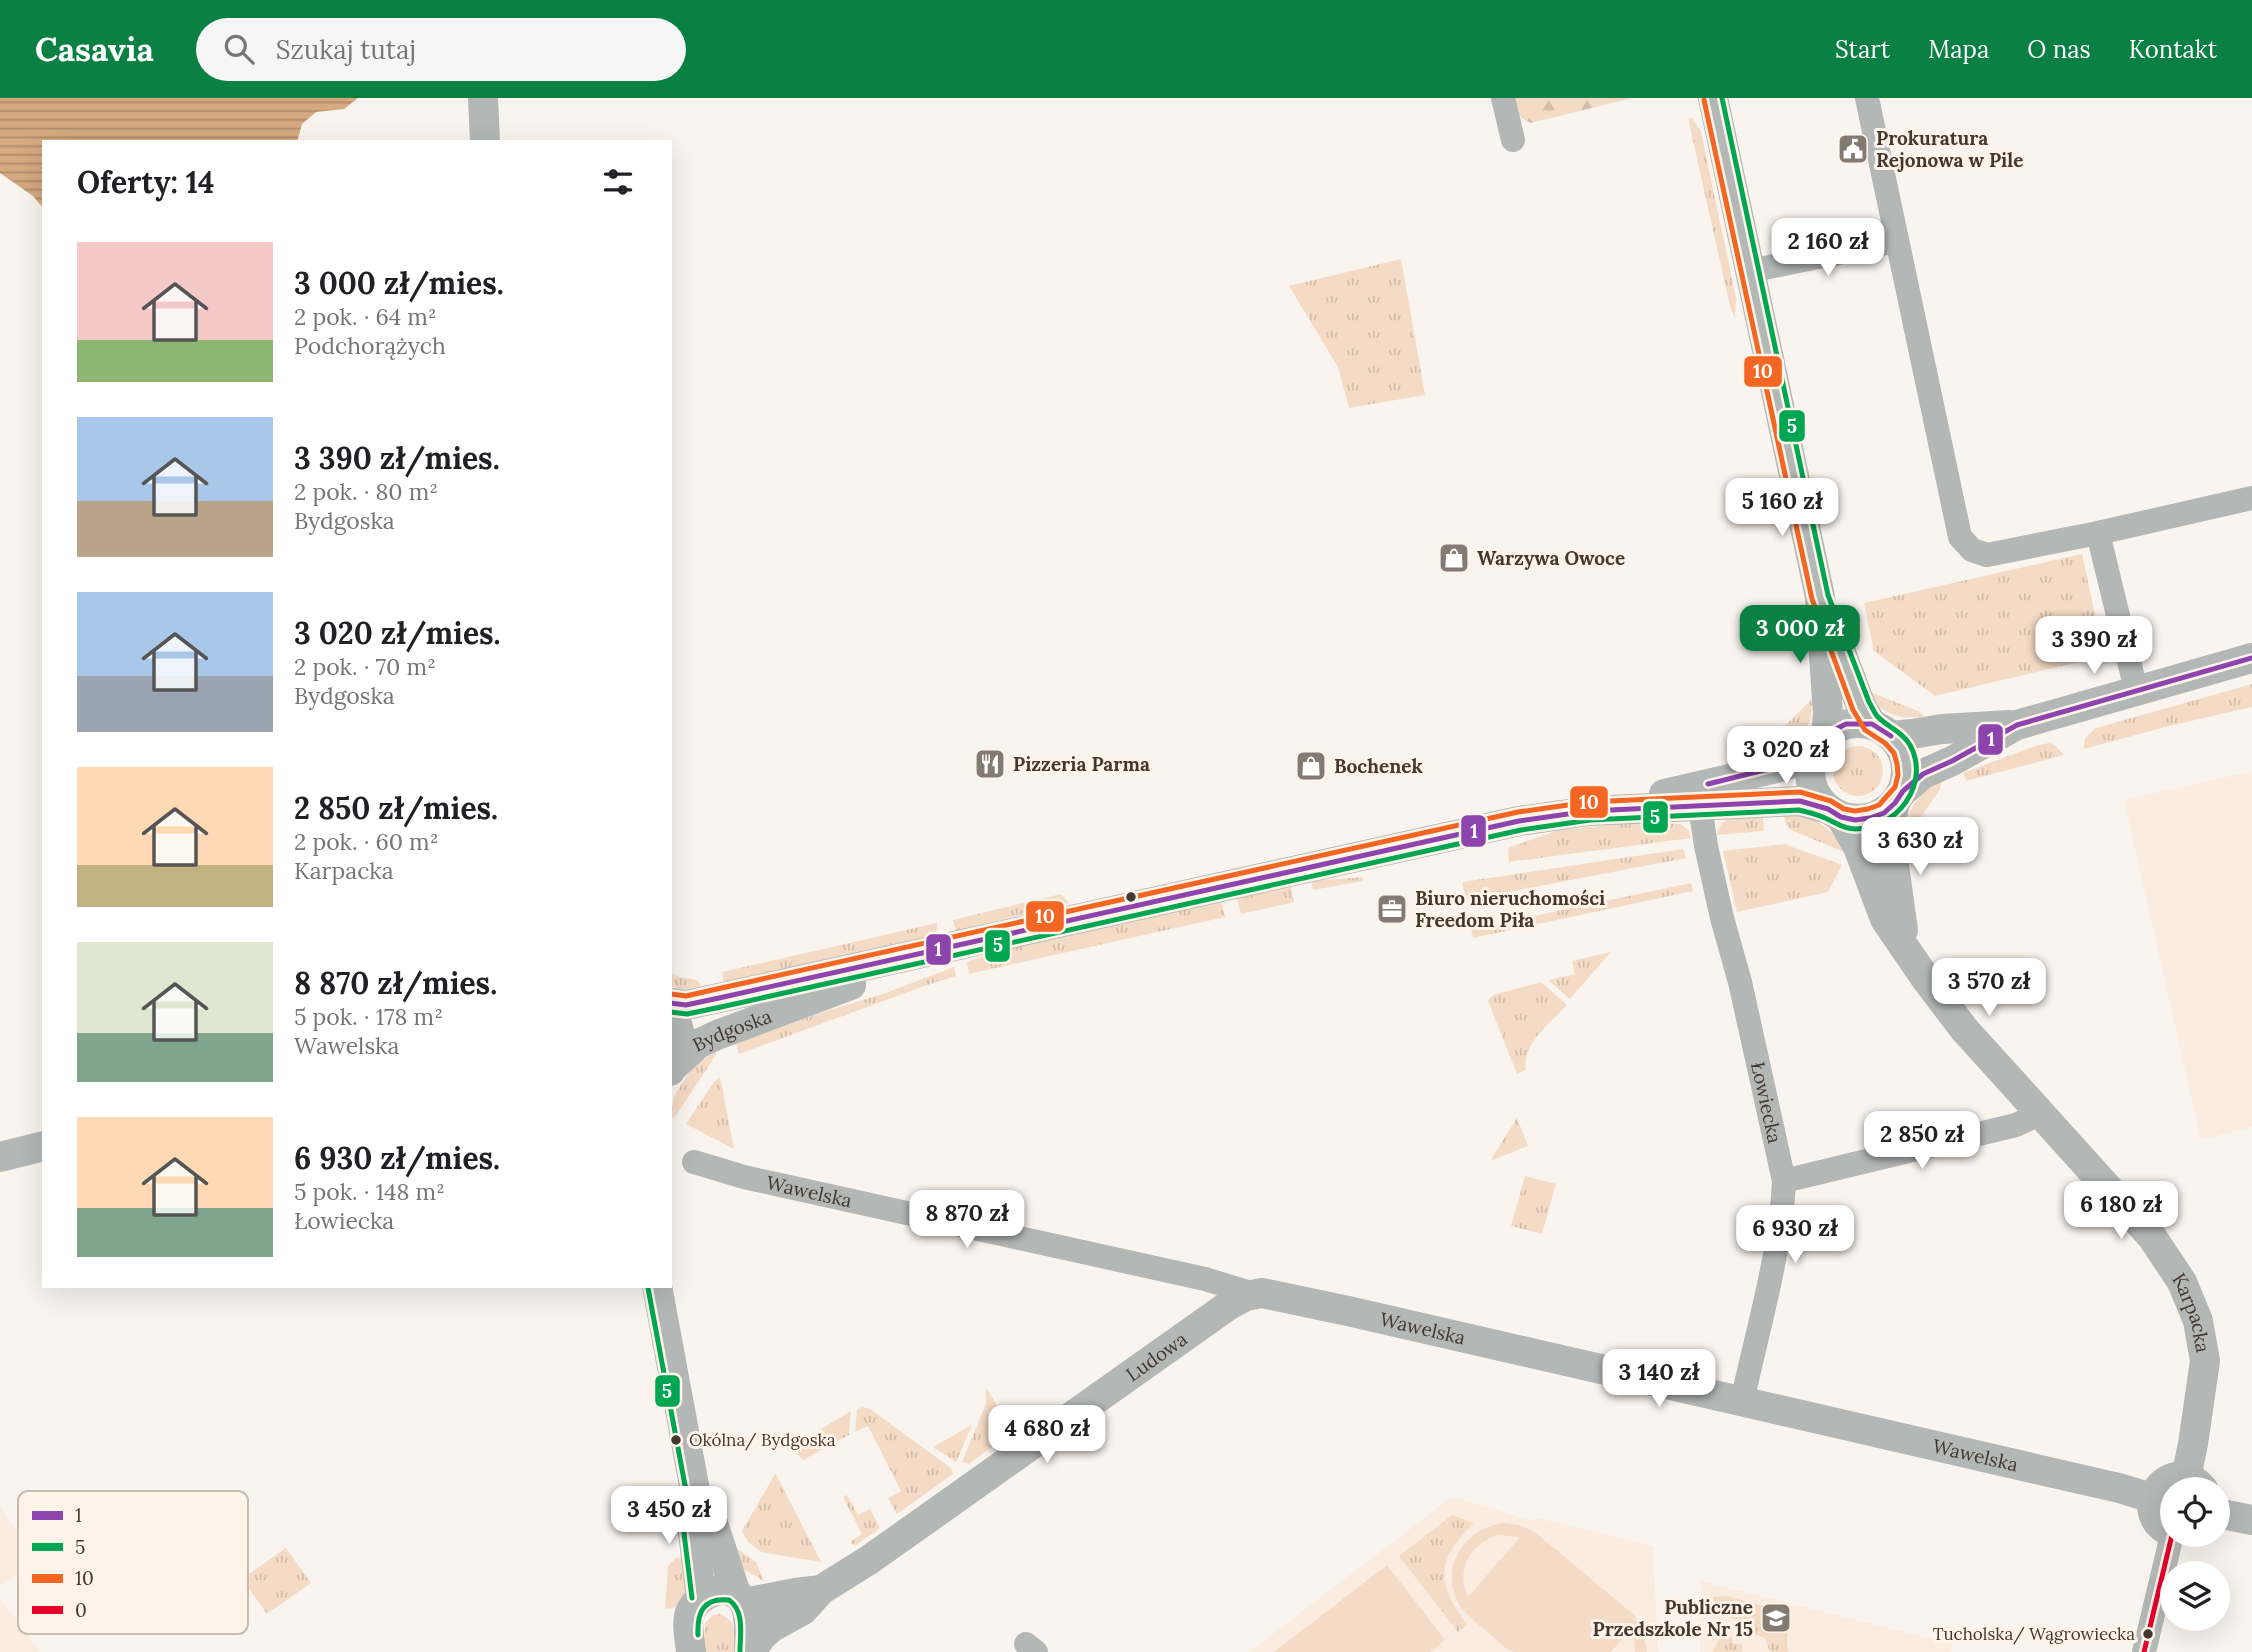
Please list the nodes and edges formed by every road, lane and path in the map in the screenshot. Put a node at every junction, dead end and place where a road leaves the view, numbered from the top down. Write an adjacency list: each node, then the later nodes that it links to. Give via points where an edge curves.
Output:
1 (483, 98): 5 (street)
2 (1503, 98): 6 (street)
3 (1713, 98): 8 (street)
4 (1867, 98): 7 (street)
5 (485, 140)
6 (1513, 140)
7 (1896, 241): 8 (street); 10 (street, via 1960,537 1972,550 1987,555)
8 (1750, 271): 11 (street)
9 (2252, 498): 10 (street)
10 (2098, 533): 13 (street)
11 (1820, 597): 15 (street, via 1861,706); 16 (street, via 1828,715)
12 (2252, 658): 13 (street)
13 (2136, 691): 14 (street)
14 (2017, 725): 15 (street, via 1912,734); 17 (street, via 1923,774)
15 (1881, 730): 16 (street, via 1846,724); 17 (street, via 1902,749 1906,762 1907,776)
16 (1821, 742): 19 (street, Bydgoska, via 1793,762 1763,771); 20 (street, via 1811,761 1812,786)
17 (1899, 797): 20 (street, via 1884,813 1870,818 1855,820); 22 (street, Karpacka, via 1889,830)
18 (1700, 806): 19 (street, Bydgoska); 20 (street, Bydgoska, via 1800,801); 30 (street, Łowiecka)
19 (1589, 811): 21 (street, Bydgoska, via 1506,824)
20 (1834, 813): 22 (street, Karpacka, via 1858,847 1885,919)
21 (953, 947): 23 (street, Bydgoska, via 687,1004); 25 (street, Bydgoska, via 726,1031 698,1044)
22 (1905, 948): 26 (street, Karpacka, via 1964,1029)
23 (672, 1003)
24 (672, 1016): 25 (street, via 681,1038)
25 (672, 1068)
26 (2041, 1113): 30 (street, via 2016,1125); 34 (street, Karpacka, via 2152,1237 2192,1304 2206,1361 2195,1432)
27 (42, 1146): 28 (street)
28 (0, 1157)
29 (694, 1162): 32 (street, Wawelska)
30 (1784, 1181): 33 (street, Łowiecka, via 1783,1208)
31 (657, 1288): 36 (street)
32 (1254, 1294): 33 (street, Wawelska, via 1348,1311); 42 (street, Ludowa, via 1214,1315)
33 (1742, 1402): 37 (street, Wawelska)
34 (2194, 1477)
35 (2160, 1487): 37 (street)
36 (696, 1496): 43 (street); 44 (street, via 692,1525)
37 (2152, 1498): 40 (street, via 2153,1516)
38 (2230, 1516): 39 (street)
39 (2252, 1520)
40 (2160, 1525)
41 (2169, 1547): 47 (street)
42 (821, 1590): 43 (street, Ludowa); 46 (street, Ludowa, via 803,1610 772,1627)
43 (745, 1592): 44 (street, Ludowa, via 714,1591); 46 (street)
44 (701, 1597): 45 (street, via 688,1620)
45 (691, 1652)
46 (750, 1652)
47 (2144, 1652)

